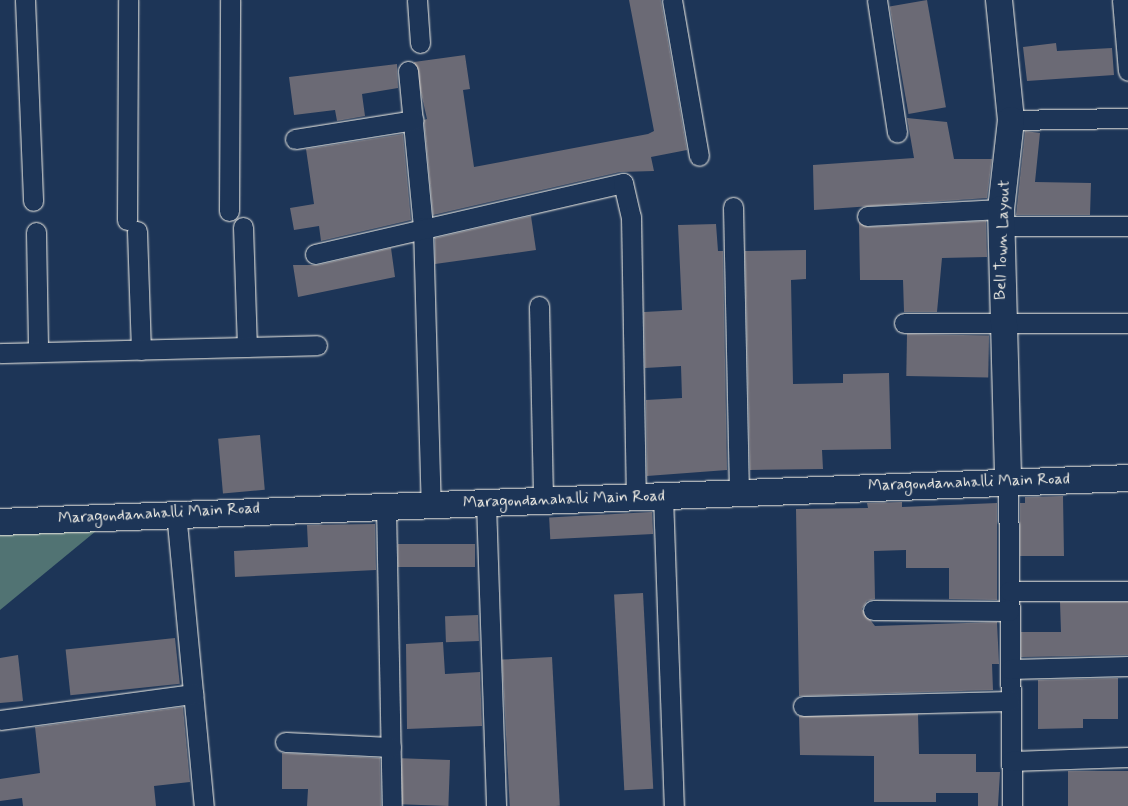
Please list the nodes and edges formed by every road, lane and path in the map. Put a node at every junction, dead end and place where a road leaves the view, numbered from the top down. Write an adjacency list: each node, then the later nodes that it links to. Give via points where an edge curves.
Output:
1 (25, 0): 18 (street)
2 (128, 0): 34 (street, via 132,226)
3 (230, 0): 20 (street)
4 (417, 0): 9 (street)
5 (672, 0): 17 (street)
6 (876, 0): 15 (street)
7 (999, 0): 14 (street, Bell Town Layout)
8 (1122, 0): 11 (street)
9 (420, 43)
10 (408, 71): 13 (street)
11 (1128, 71)
12 (1128, 118): 14 (street)
13 (413, 120): 16 (street); 25 (street)
14 (1011, 120): 22 (street, Bell Town Layout)
15 (897, 132)
16 (295, 139)
17 (699, 156)
18 (33, 201)
19 (733, 207): 39 (street)
20 (229, 211)
21 (867, 216): 22 (street)
22 (1001, 218): 23 (street); 30 (street, Bell Town Layout)
23 (1128, 226)
24 (243, 227): 33 (street)
25 (423, 227): 27 (street); 41 (street, via 624,183 631,217); 45 (street)
26 (36, 232): 35 (street)
27 (315, 254)
28 (539, 306): 42 (street)
29 (904, 323): 30 (street)
30 (1001, 323): 31 (street); 38 (street, Bell Town Layout)
31 (1128, 323)
32 (317, 345): 33 (street)
33 (247, 347): 34 (street)
34 (141, 350): 35 (street)
35 (38, 352): 36 (street)
36 (0, 353)
37 (1128, 478): 38 (street, Maragondanahalli Main Road)
38 (1008, 480): 39 (street, Maragondanahalli Main Road); 49 (street)
39 (739, 491): 40 (street, Maragondanahalli Main Road)
40 (663, 496): 41 (street, Maragondanahalli Main Road); 65 (street)
41 (636, 497): 42 (street, Maragondanahalli Main Road)
42 (543, 501): 43 (street, Maragondanahalli Main Road)
43 (486, 503): 45 (street, Maragondanahalli Main Road); 64 (street)
44 (386, 506): 45 (street, Maragondanahalli Main Road); 46 (street, Maragondanahalli Main Road); 59 (street)
45 (431, 506)
46 (176, 512): 47 (street, Maragondanahalli Main Road); 54 (street)
47 (0, 522)
48 (1128, 590): 49 (street)
49 (1009, 591): 51 (street)
50 (873, 610): 51 (street)
51 (1009, 611): 53 (street)
52 (1128, 666): 53 (street)
53 (1010, 669): 55 (street)
54 (193, 694): 57 (street); 62 (street)
55 (1010, 702): 56 (street); 61 (street)
56 (804, 706)
57 (0, 720)
58 (285, 742): 59 (street)
59 (391, 747): 63 (street)
60 (1128, 757): 61 (street)
61 (1011, 761): 66 (street)
62 (204, 806)
63 (392, 806)
64 (496, 806)
65 (674, 806)
66 (1012, 806)

